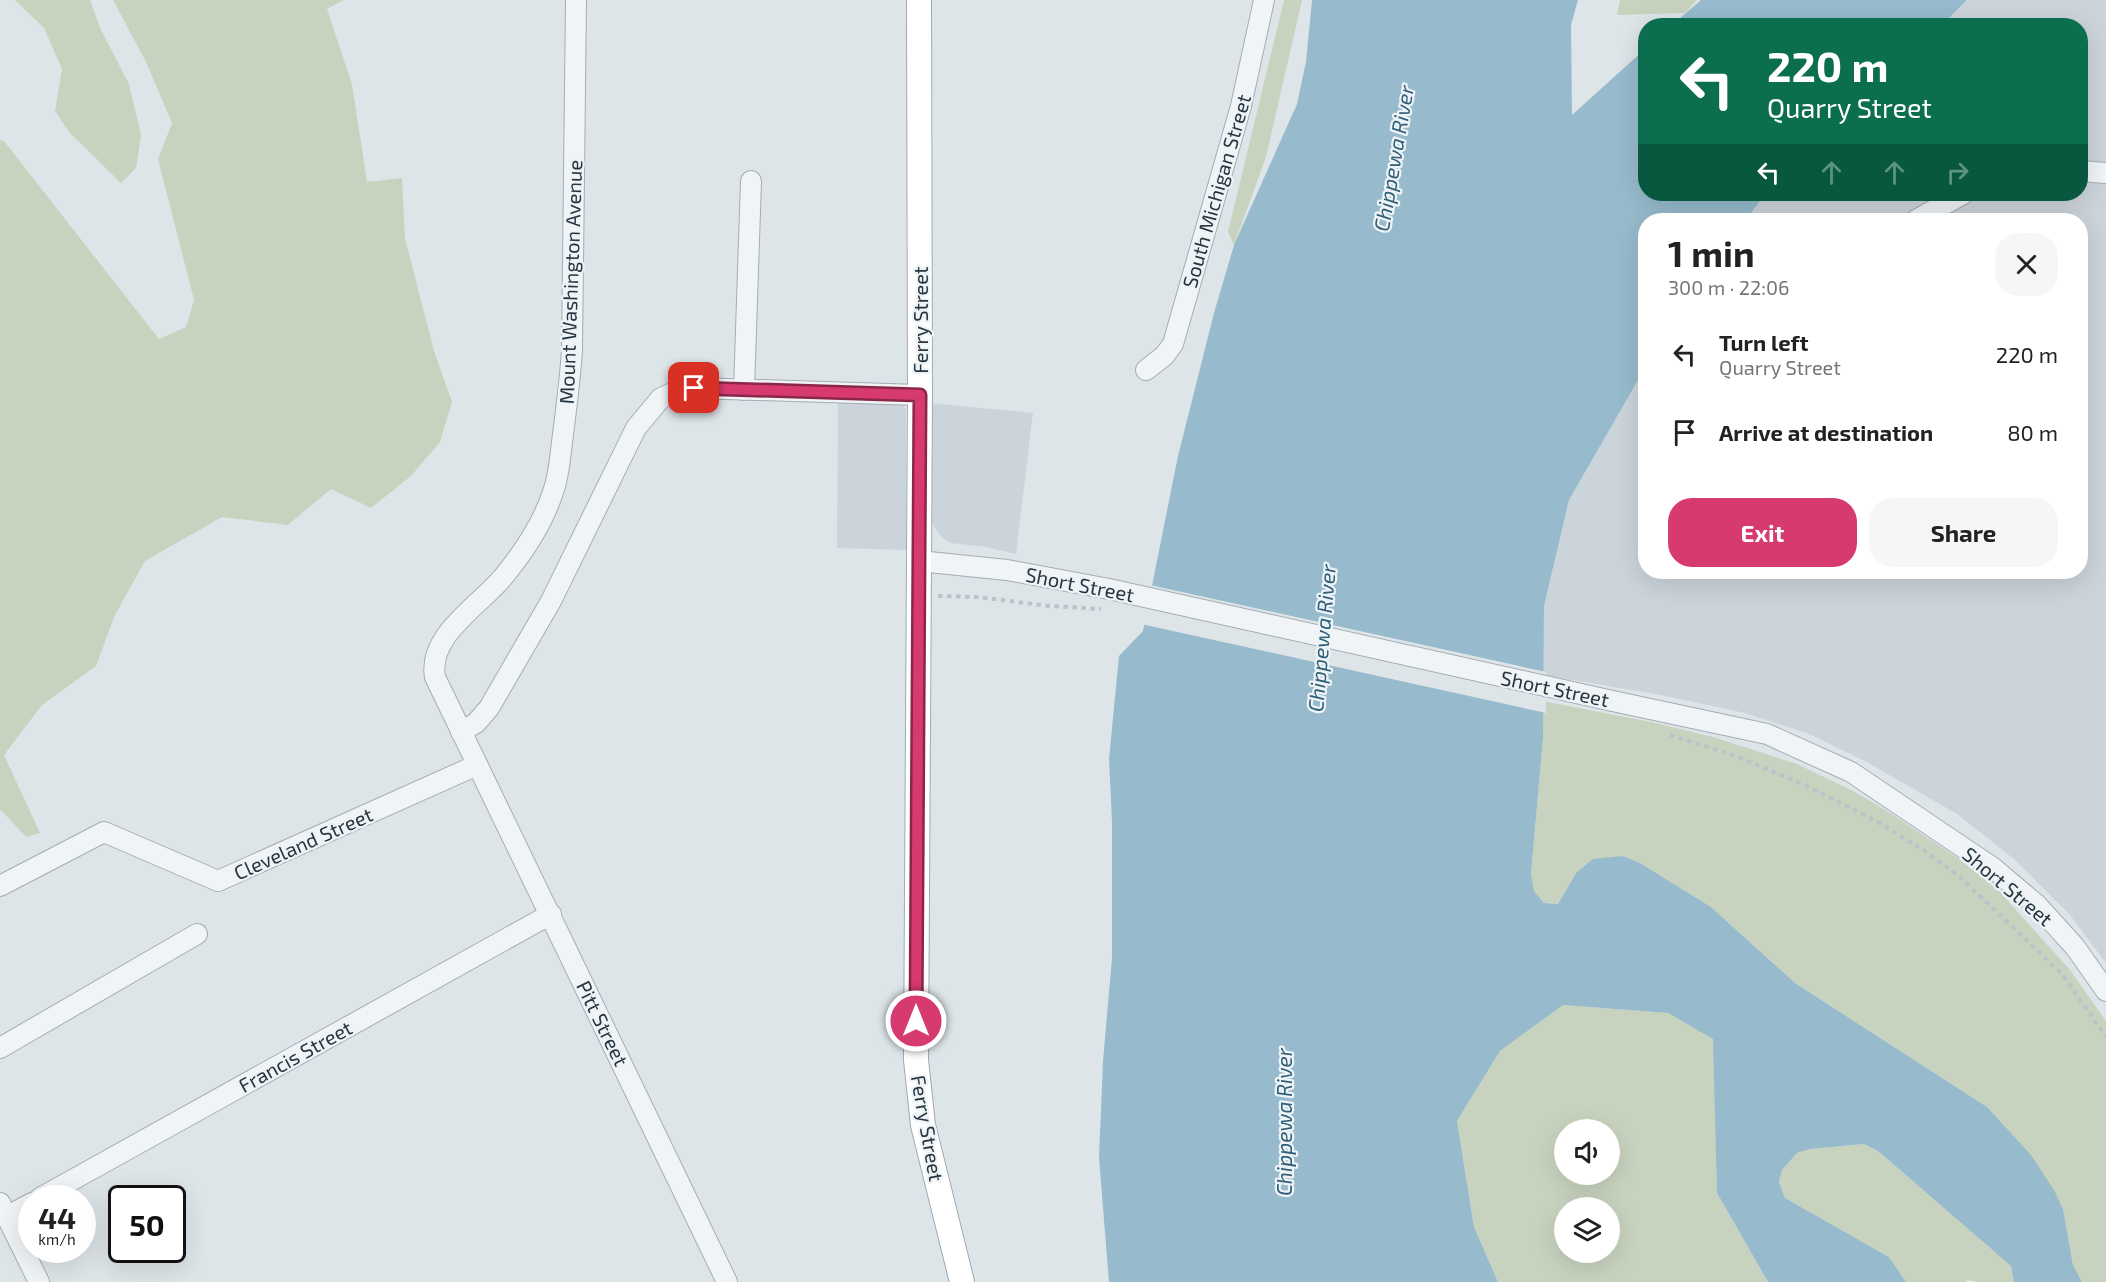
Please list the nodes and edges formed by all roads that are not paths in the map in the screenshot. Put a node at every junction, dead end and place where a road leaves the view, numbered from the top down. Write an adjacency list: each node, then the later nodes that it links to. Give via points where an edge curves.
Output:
1 (576, 0): 13 (street, Mount Washington Avenue, via 572,350 560,454 554,490 528,544 507,574 452,627 436,653 435,676)
2 (919, 0): 11 (main road, Ferry Street)
3 (1264, 0): 9 (street, South Michigan Street, via 1241,106 1173,344)
4 (2088, 172): 5 (street)
5 (2106, 173)
6 (751, 181): 10 (street)
7 (1950, 201): 8 (street)
8 (1929, 213)
9 (1146, 370)
10 (744, 390): 11 (street); 13 (street, via 694,388 677,391 654,404 636,428 551,601 489,708 483,718)
11 (920, 395): 12 (main road, Ferry Street)
12 (919, 561): 18 (street, Short Street, via 1007,570 1109,588 1767,734 1851,772 1992,867 2074,947); 25 (main road, Ferry Street, via 916,1060 923,1125)
13 (461, 732): 14 (street, Mount Washington Avenue)
14 (477, 765): 15 (street, Cleveland Street, via 218,882 104,832); 16 (street, Pitt Street)
15 (0, 886)
16 (551, 915): 20 (street, Francis Street); 24 (street, Pitt Street)
17 (197, 934): 19 (street)
18 (2106, 991)
19 (0, 1048)
20 (63, 1185)
21 (18, 1206): 22 (street)
22 (3, 1210): 23 (street)
23 (39, 1282)
24 (728, 1282)
25 (962, 1282)

